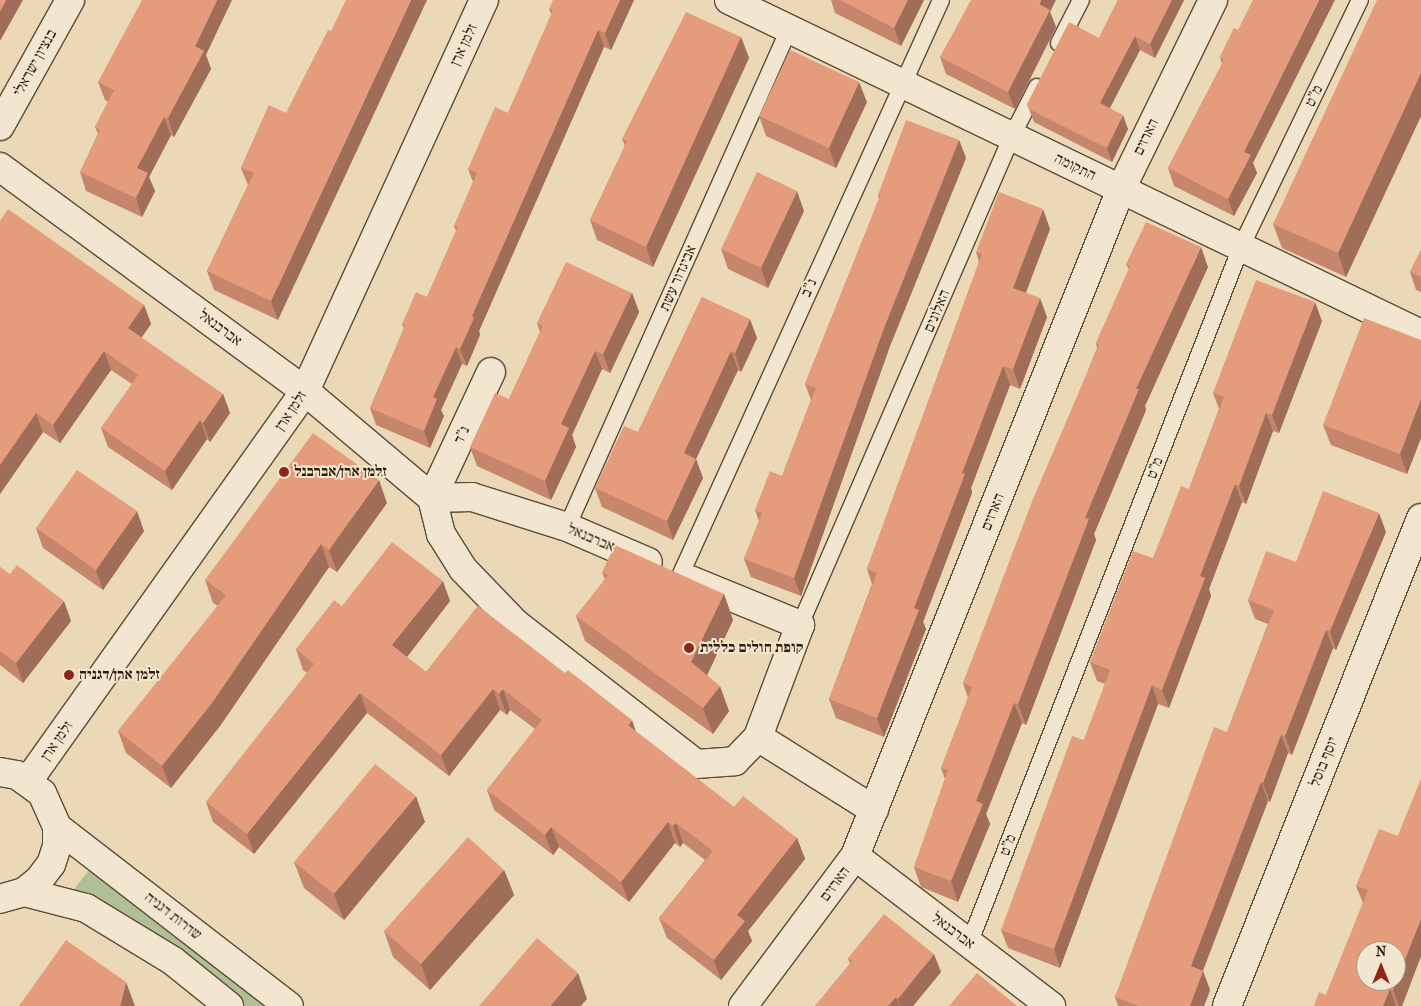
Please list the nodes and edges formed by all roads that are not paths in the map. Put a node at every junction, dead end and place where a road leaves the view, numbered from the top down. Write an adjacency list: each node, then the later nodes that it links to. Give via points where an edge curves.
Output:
1 (70, 0): 10 (street, בנציון ישראלי)
2 (484, 0): 17 (street, זלמן ארן)
3 (730, 0): 8 (street, התקומה)
4 (941, 0): 9 (lane, נ"ב)
5 (1081, 0): 11 (lane, האלונים)
6 (1213, 0): 13 (street, הארזים)
7 (1360, 0): 14 (lane, מ"ט)
8 (789, 29): 9 (street, התקומה); 20 (lane, אביגדור עשת)
9 (901, 83): 11 (street, התקומה); 21 (lane, נ"ב)
10 (0, 126)
11 (1012, 136): 13 (street, התקומה); 22 (lane, האלונים)
12 (0, 167): 17 (street, אברבנאל)
13 (1121, 189): 14 (street, התקומה); 25 (street, הארזים)
14 (1241, 247): 15 (street, התקומה); 29 (lane, מ"ט)
15 (1421, 334)
16 (491, 372): 18 (street, נ"ד)
17 (305, 391): 18 (street, אברבנאל); 24 (street, זלמן ארן)
18 (432, 498): 20 (street, אברבנאל, via 472,497); 23 (street, via 441,534 463,569 515,623 696,764 735,761)
19 (1421, 518): 34 (street, יוסף בוסל)
20 (567, 527): 21 (street, אברבנאל)
21 (680, 576): 22 (street, אברבנאל)
22 (800, 625): 23 (street)
23 (758, 737): 25 (street)
24 (8, 773): 26 (street, via 42,793)
25 (874, 810): 27 (street, הארזים)
26 (57, 826): 28 (street, via 57,846 40,880); 31 (street, שדרות דגניה)
27 (855, 856): 29 (street, אברבנאל); 32 (street, הארזים)
28 (12, 895): 30 (street, via 86,908 173,961)
29 (969, 944): 33 (street, אברבנאל)
30 (229, 1006)
31 (289, 1006)
32 (743, 1006)
33 (1051, 1006)
34 (1228, 1006)

